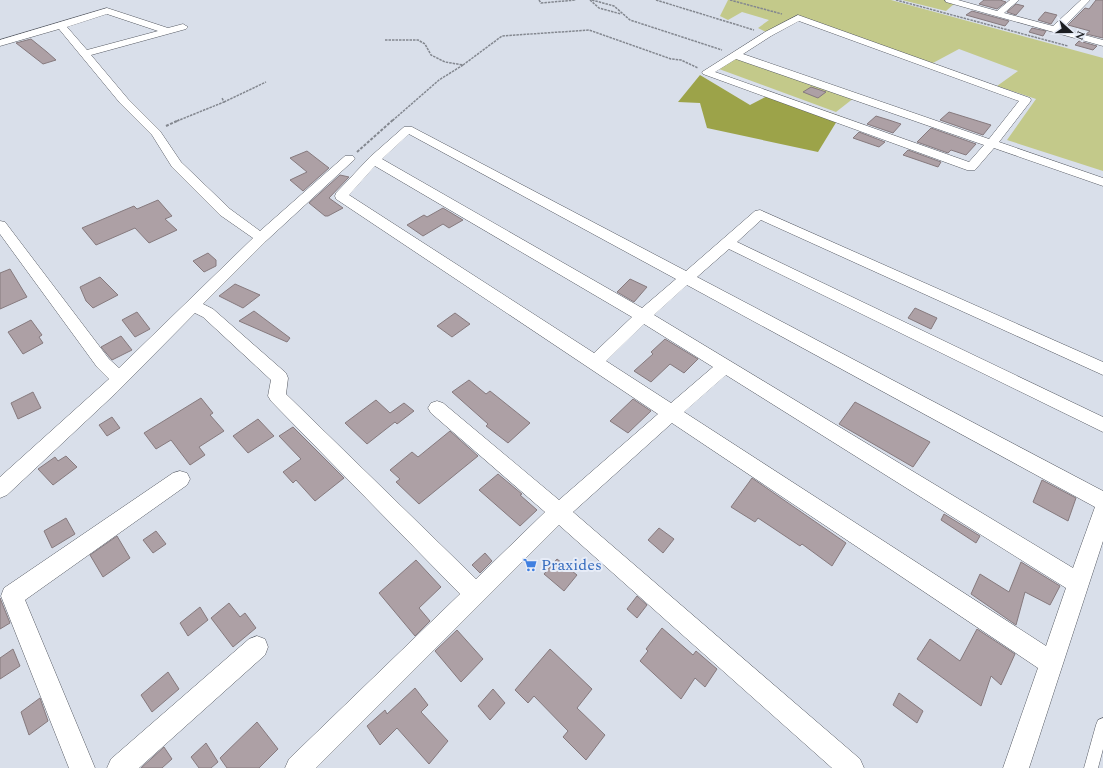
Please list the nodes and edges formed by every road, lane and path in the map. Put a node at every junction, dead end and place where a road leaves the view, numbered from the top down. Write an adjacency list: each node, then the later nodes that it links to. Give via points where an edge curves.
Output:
1 (539, 0): 2 (path, via 542,3)
2 (576, 0)
3 (591, 0): 11 (path, via 614,6); 11 (path, via 591,3 600,8)
4 (656, 0): 17 (path)
5 (730, 0): 12 (path)
6 (896, 0): 21 (path)
7 (949, 0): 10 (street)
8 (1015, 0): 10 (street)
9 (1086, 0): 15 (street)
10 (998, 14): 15 (street)
11 (623, 15): 23 (path, via 630,20)
12 (798, 18): 17 (street); 30 (street, via 1026,100)
13 (61, 26): 16 (street, via 107,11); 19 (street); 22 (street)
14 (183, 27): 16 (street)
15 (1055, 30): 20 (street)
16 (168, 31): 22 (street)
17 (768, 34): 23 (street)
18 (385, 40): 24 (path, via 418,40 425,44 431,55 445,62)
19 (0, 43)
20 (1103, 43)
21 (1068, 46)
22 (84, 54): 29 (street, via 124,101)
23 (735, 55): 25 (street); 30 (street)
24 (463, 65): 25 (path, via 502,36 589,30 670,59 682,60); 31 (path, via 439,80)
25 (708, 72): 30 (street, via 971,167)
26 (266, 82): 28 (path)
27 (222, 98): 28 (path)
28 (224, 102): 29 (path, via 163,127)
29 (156, 133): 35 (street, via 176,164 226,212)
30 (992, 143): 33 (street)
31 (349, 159): 35 (street)
32 (374, 160): 37 (street, via 408,130); 39 (street); 40 (street, via 341,196)
33 (1103, 182)
34 (0, 225): 43 (street, via 103,363)
35 (261, 238): 38 (street)
36 (728, 243): 37 (street); 42 (street, via 760,214); 46 (street)
37 (686, 278): 39 (street); 49 (street)
38 (193, 306): 43 (street); 53 (street, via 208,313 280,378 277,396)
39 (643, 316): 40 (street); 41 (street)
40 (594, 363): 45 (street)
41 (725, 366): 45 (street); 52 (street)
42 (1103, 369)
43 (119, 378): 48 (street)
44 (437, 408): 51 (street)
45 (670, 412): 51 (street); 55 (street)
46 (1103, 425)
47 (180, 479): 57 (street, via 12,596)
48 (0, 489)
49 (1103, 501)
50 (1103, 511): 52 (street)
51 (558, 512): 53 (street); 60 (street)
52 (1079, 584): 55 (street)
53 (475, 593): 59 (street)
54 (258, 647): 58 (street)
55 (1052, 663): 61 (street)
56 (1103, 725): 62 (lane)
57 (82, 768)
58 (120, 768)
59 (298, 768)
60 (852, 768)
61 (1016, 768)
62 (1091, 768)

